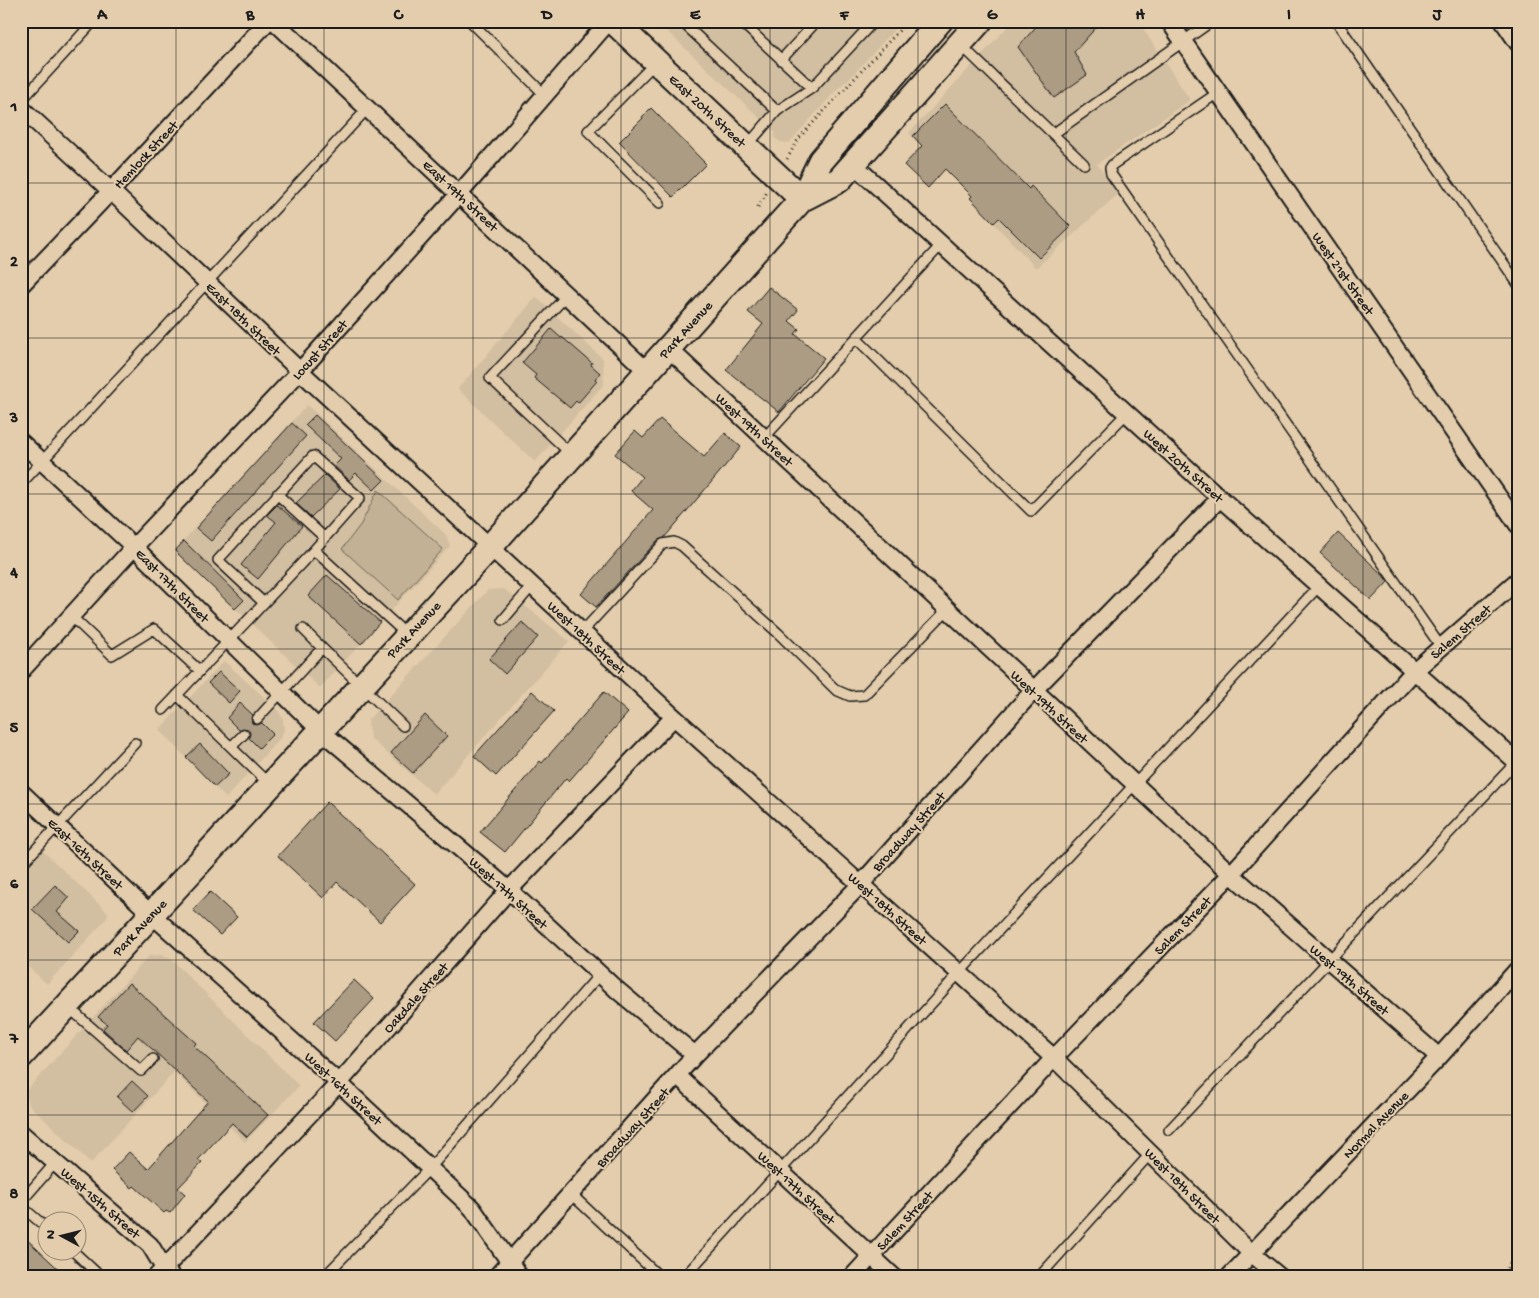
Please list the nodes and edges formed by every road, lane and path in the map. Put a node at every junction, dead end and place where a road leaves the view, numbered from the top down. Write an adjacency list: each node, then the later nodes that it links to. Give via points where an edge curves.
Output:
1 (94, 21): 26 (lane)
2 (268, 21): 36 (street, Hemlock Street)
3 (274, 21): 28 (street, East 19th Street)
4 (470, 21): 25 (lane)
5 (609, 21): 25 (street, Locust Street)
6 (613, 21): 22 (main road, East 20th Street)
7 (681, 21): 29 (lane)
8 (740, 21): 21 (lane)
9 (817, 21): 21 (lane)
10 (874, 21): 23 (lane)
11 (908, 21): 34 (path, via 799,138)
12 (940, 21): 38 (main road, Park Avenue, via 820,160)
13 (980, 21): 19 (main road, Park Avenue)
14 (1169, 21): 18 (street, West 21st Street)
15 (1212, 21): 18 (lane)
16 (1336, 21): 43 (lane)
17 (1502, 21): 20 (street)
18 (1183, 42): 24 (street, West 21st Street); 30 (lane)
19 (960, 44): 30 (lane); 32 (main road, Park Avenue)
20 (1518, 44)
21 (781, 60): 23 (lane)
22 (656, 62): 31 (main road, East 20th Street); 39 (lane, via 588,131)
23 (812, 88): 29 (lane)
24 (1219, 92): 58 (street, West 21st Street); 74 (lane, via 1112,165 1111,174)
25 (545, 95): 37 (street, Locust Street)
26 (21, 101)
27 (21, 108): 36 (street, East 18th Street)
28 (368, 108): 37 (street, East 19th Street); 42 (lane)
29 (777, 111): 31 (lane)
30 (1053, 134): 33 (lane)
31 (747, 146): 38 (main road, East 20th Street)
32 (853, 164): 38 (main road, Park Avenue, via 839,180); 41 (street, West 20th Street)
33 (1084, 164)
34 (783, 165)
35 (771, 184): 40 (path)
36 (111, 191): 42 (street, East 18th Street); 44 (street, Hemlock Street)
37 (460, 193): 45 (street, East 19th Street); 48 (street, Locust Street)
38 (802, 199): 47 (main road, Park Avenue)
39 (660, 203)
40 (758, 207)
41 (941, 244): 46 (lane); 50 (street, West 20th Street)
42 (207, 283): 48 (street, East 18th Street); 54 (lane)
43 (1518, 284)
44 (21, 285)
45 (567, 295): 49 (street, East 19th Street); 53 (lane, via 490,378)
46 (856, 338): 50 (lane, via 1031,511); 51 (lane)
47 (668, 348): 49 (main road, Park Avenue); 51 (street, West 19th Street)
48 (300, 371): 60 (street, Locust Street); 61 (street, East 18th Street)
49 (647, 371): 53 (main road, Park Avenue)
50 (1126, 413): 57 (street, West 20th Street)
51 (764, 438): 67 (street, West 19th Street)
52 (21, 442): 54 (street, East 17th Street)
53 (572, 455): 61 (main road, Park Avenue)
54 (42, 462): 55 (lane); 60 (street, East 17th Street)
55 (21, 484)
56 (278, 494): 59 (lane); 59 (lane, via 312,456 360,498); 66 (lane, via 218,560)
57 (1220, 498): 65 (street, West 20th Street); 80 (street, Broadway Street)
58 (1518, 525)
59 (325, 538): 62 (lane)
60 (134, 547): 68 (street, Locust Street); 73 (street, East 17th Street)
61 (490, 547): 64 (street, West 18th Street); 72 (main road, Park Avenue)
62 (314, 550): 66 (lane); 72 (lane)
63 (1518, 580): 74 (street, Salem Street)
64 (532, 586): 69 (lane); 71 (street, West 18th Street)
65 (1319, 586): 78 (street, West 20th Street); 92 (lane)
66 (264, 603): 73 (lane)
67 (948, 610): 71 (lane, via 864,695 850,696 836,690 682,546 668,542); 80 (street, West 19th Street)
68 (72, 616): 76 (street, Locust Street); 77 (lane, via 112,655 154,629)
69 (503, 620)
70 (303, 629): 75 (lane)
71 (582, 632): 84 (street, West 18th Street)
72 (407, 635): 79 (main road, Park Avenue)
73 (229, 640): 77 (lane); 81 (street, East 17th Street)
74 (1441, 647): 78 (street, Salem Street)
75 (322, 648): 79 (lane); 81 (lane)
76 (21, 671)
77 (200, 671): 82 (lane)
78 (1414, 671): 91 (street, West 20th Street); 97 (street, Salem Street)
79 (361, 687): 86 (lane); 87 (main road, Park Avenue)
80 (1033, 690): 92 (street, West 19th Street); 98 (street, Broadway Street)
81 (281, 692): 85 (lane); 87 (street, East 17th Street)
82 (177, 695): 83 (lane); 90 (lane)
83 (164, 710)
84 (674, 717): 98 (street, West 18th Street); 99 (street, Oakdale Street)
85 (257, 719)
86 (403, 726)
87 (321, 731): 93 (main road, Park Avenue); 99 (street, West 17th Street)
88 (244, 734): 90 (lane)
89 (135, 742): 95 (lane)
90 (231, 747): 93 (lane)
91 (1517, 761): 101 (lane)
92 (1134, 784): 97 (street, West 19th Street); 103 (lane)
93 (270, 785): 100 (main road, Park Avenue)
94 (21, 792): 95 (street, East 16th Street)
95 (58, 826): 96 (lane); 100 (street, East 16th Street)
96 (21, 865)
97 (1231, 874): 101 (street, West 19th Street); 109 (street, Salem Street)
98 (861, 884): 103 (street, West 18th Street); 106 (street, Broadway Street)
99 (509, 890): 104 (street, West 17th Street); 112 (street, Oakdale Street)
100 (151, 914): 105 (main road, Park Avenue); 112 (street, West 16th Street)
101 (1329, 960): 108 (street, West 19th Street); 113 (lane)
102 (1518, 969): 108 (street, Normal Avenue)
103 (960, 972): 109 (street, West 18th Street); 118 (lane)
104 (600, 974): 106 (street, West 17th Street); 117 (lane)
105 (67, 1006): 107 (main road, Park Avenue); 110 (lane, via 141,1071)
106 (695, 1055): 111 (street, Broadway Street)
107 (21, 1056)
108 (1439, 1057): 124 (street, Normal Avenue)
109 (1054, 1058): 115 (street, West 18th Street); 125 (street, Salem Street)
110 (153, 1059)
111 (678, 1076): 118 (street, West 17th Street); 119 (street, Broadway Street)
112 (338, 1083): 117 (street, West 16th Street); 128 (street, Oakdale Street)
113 (1169, 1130)
114 (21, 1133): 116 (street, West 15th Street)
115 (1151, 1153): 124 (street, West 18th Street); 137 (lane)
116 (55, 1163): 120 (lane); 128 (street, West 15th Street, via 150,1245)
117 (430, 1168): 127 (street, West 16th Street, via 472,1208); 130 (lane)
118 (780, 1171): 125 (street, West 17th Street); 134 (lane)
119 (571, 1194): 127 (street, Broadway Street); 133 (lane)
120 (21, 1202)
121 (21, 1206): 122 (lane)
122 (38, 1220)
123 (1518, 1249): 140 (path)
124 (1252, 1253): 138 (street, Normal Avenue); 139 (street, West 18th Street)
125 (870, 1256): 135 (street, Salem Street); 136 (street, West 17th Street)
126 (83, 1260): 129 (lane)
127 (509, 1263): 131 (street, Broadway Street); 132 (street, West 16th Street)
128 (164, 1274)
129 (101, 1277)
130 (324, 1277)
131 (496, 1277)
132 (520, 1277)
133 (660, 1277)
134 (684, 1277)
135 (852, 1277)
136 (894, 1277)
137 (1039, 1277)
138 (1229, 1277)
139 (1280, 1277)
140 (1502, 1277)

